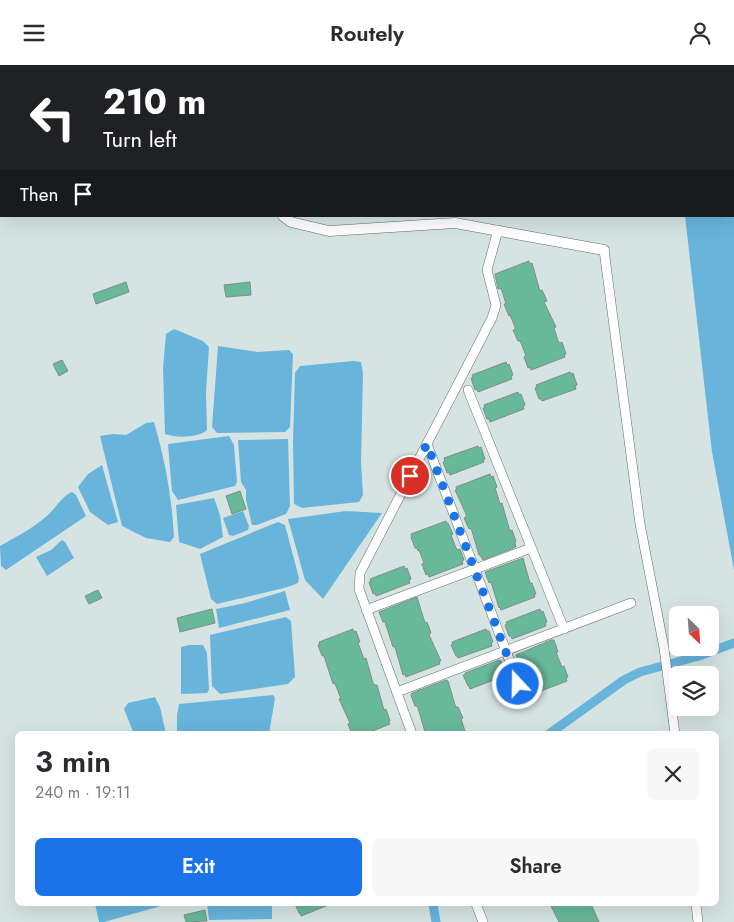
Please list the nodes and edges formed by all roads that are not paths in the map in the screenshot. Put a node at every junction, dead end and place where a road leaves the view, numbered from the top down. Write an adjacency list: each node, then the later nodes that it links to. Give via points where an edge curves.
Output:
1 (285, 217): 2 (main road, via 291,222 329,231 455,223)
2 (498, 230): 3 (main road); 5 (street, via 487,270 496,305 492,318)
3 (604, 250): 15 (street, via 640,524 664,649)
4 (468, 390): 6 (street)
5 (427, 444): 7 (street); 9 (street, via 360,573 359,589)
6 (531, 548): 7 (street); 10 (street)
7 (475, 569): 9 (street); 11 (street)
8 (631, 603): 10 (street)
9 (366, 609): 12 (street)
10 (564, 629): 11 (street)
11 (506, 651): 12 (street); 13 (street)
12 (397, 692): 14 (street)
13 (525, 701)
14 (411, 731)
15 (675, 731)
16 (477, 906): 18 (street)
17 (696, 906): 19 (street)
18 (483, 922)
19 (698, 922)

